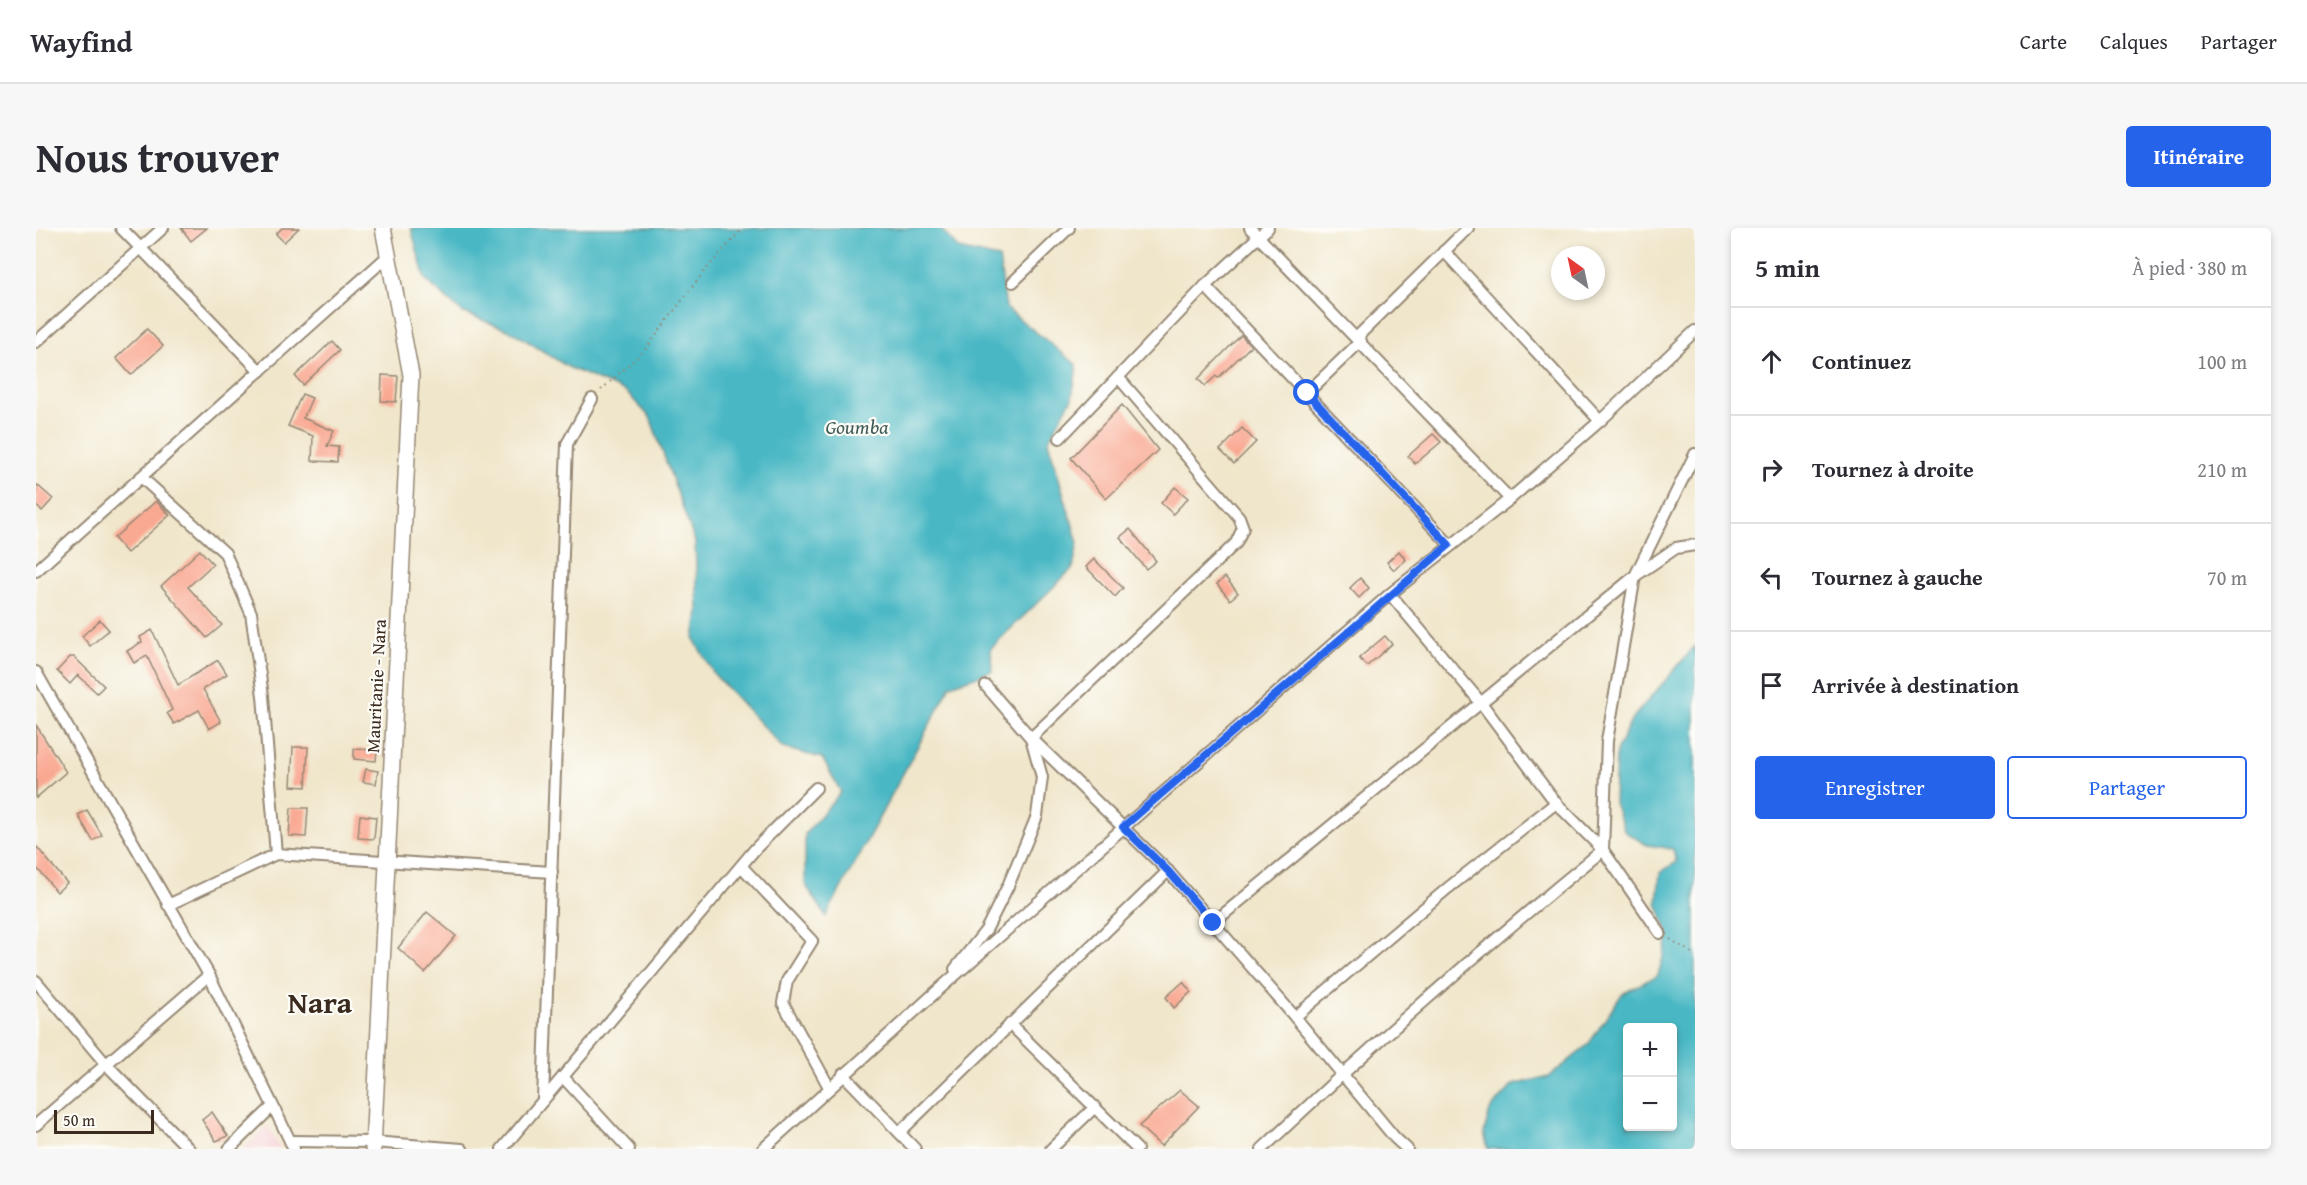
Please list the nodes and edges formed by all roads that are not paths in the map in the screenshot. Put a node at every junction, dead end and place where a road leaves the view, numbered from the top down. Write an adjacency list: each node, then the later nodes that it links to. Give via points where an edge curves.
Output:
1 (121, 228): 9 (street)
2 (163, 228): 9 (street)
3 (383, 228): 11 (main road, Mauritanie - Nara)
4 (1069, 228): 12 (street)
5 (1250, 228): 8 (street)
6 (1268, 228): 8 (street)
7 (1468, 228): 10 (street)
8 (1258, 237): 13 (street); 15 (street)
9 (140, 249): 16 (street); 17 (street)
10 (1444, 251): 15 (street); 21 (street)
11 (388, 256): 17 (street); 40 (main road, Mauritanie - Nara, via 411,375)
12 (1013, 282)
13 (1205, 286): 18 (street); 19 (street)
14 (1695, 331): 21 (street)
15 (1359, 339): 19 (street); 25 (street)
16 (36, 342)
17 (260, 371): 24 (street)
18 (1118, 377): 22 (street); 34 (street, via 1239,517 1243,528 1236,543)
19 (1307, 393): 26 (street)
20 (592, 399): 43 (street, via 567,444)
21 (1600, 421): 25 (street)
22 (1060, 438)
23 (1695, 454): 29 (street)
24 (141, 477): 28 (street); 39 (street, via 225,553 251,613 263,696)
25 (1510, 499): 26 (street)
26 (1449, 545): 30 (street)
27 (1695, 545): 29 (street, via 1676,548)
28 (36, 572)
29 (1635, 576): 33 (street); 38 (street, via 1607,741)
30 (1390, 594): 33 (street); 37 (street)
31 (36, 672): 44 (street)
32 (986, 686): 34 (street)
33 (1482, 704): 36 (street); 45 (street)
34 (1031, 738): 37 (street); 49 (street, via 1042,777 1037,816 986,930)
35 (816, 788): 41 (street, via 756,848)
36 (1556, 803): 38 (street); 50 (street)
37 (1123, 827): 42 (street); 49 (street)
38 (1603, 850): 46 (street); 54 (street, via 1485,946)
39 (276, 854): 40 (street); 44 (street)
40 (387, 862): 43 (street); 63 (main road, Mauritanie - Nara)
41 (743, 868): 55 (street); 56 (street, via 812,941 787,981 783,1004)
42 (1168, 871): 45 (street); 51 (street)
43 (552, 872): 57 (street)
44 (168, 906): 47 (street)
45 (1213, 923): 50 (street)
46 (1660, 933)
47 (209, 975): 52 (street); 58 (street)
48 (36, 981): 52 (street)
49 (936, 992): 53 (street)
50 (1295, 1017): 54 (street)
51 (1011, 1024): 59 (street); 61 (street)
52 (105, 1063): 60 (street); 64 (street)
53 (843, 1074): 56 (street); 61 (street)
54 (1341, 1074): 73 (street); 74 (street)
55 (563, 1077): 57 (street); 68 (street)
56 (829, 1087): 69 (street)
57 (543, 1100): 67 (street)
58 (273, 1107): 62 (street); 65 (street)
59 (1095, 1107): 71 (street); 72 (street)
60 (36, 1125)
61 (900, 1132): 70 (street)
62 (292, 1145): 63 (street)
63 (373, 1145): 66 (street)
64 (189, 1149)
65 (230, 1149)
66 (462, 1149)
67 (502, 1149)
68 (629, 1149)
69 (763, 1149)
70 (915, 1149)
71 (1052, 1149)
72 (1137, 1149)
73 (1262, 1149)
74 (1407, 1149)

